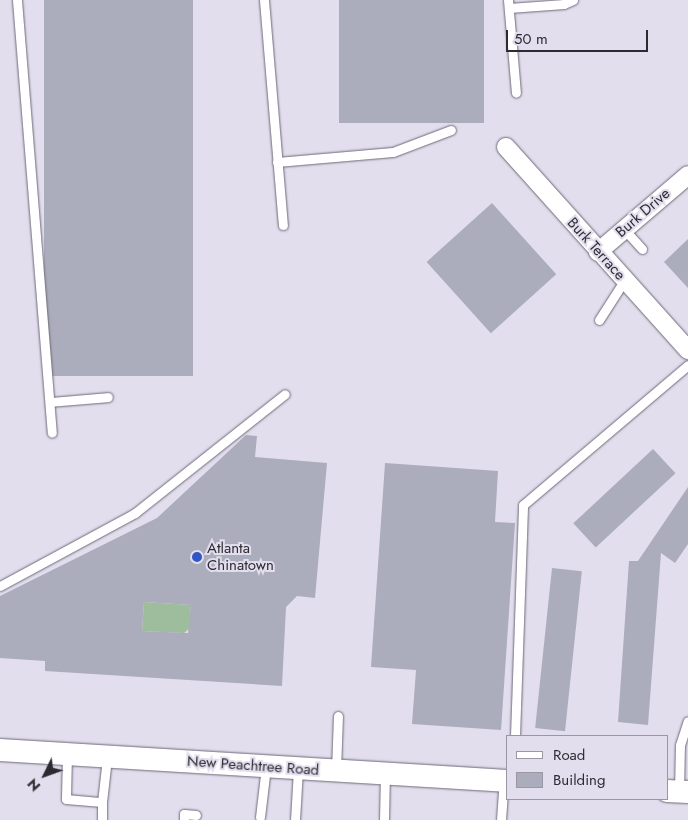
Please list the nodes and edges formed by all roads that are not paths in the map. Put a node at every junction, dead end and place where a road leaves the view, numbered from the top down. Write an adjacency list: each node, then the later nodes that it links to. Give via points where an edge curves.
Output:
1 (18, 0): 20 (lane)
2 (264, 0): 8 (lane)
3 (574, 0): 4 (lane, via 564,4)
4 (509, 4): 5 (lane)
5 (516, 93)
6 (450, 130): 8 (lane, via 393,152)
7 (506, 147): 13 (street, Burk Terrace)
8 (278, 162): 10 (lane)
9 (688, 175): 11 (street, Burk Drive)
10 (283, 225)
11 (624, 229): 12 (lane); 13 (street, Burk Drive)
12 (642, 250)
13 (598, 252): 14 (street, Burk Terrace)
14 (624, 281): 15 (lane); 16 (street, Burk Terrace)
15 (599, 320)
16 (688, 350)
17 (688, 365): 25 (lane, via 523,506)
18 (285, 394): 22 (lane, via 135,513)
19 (108, 397): 20 (lane)
20 (50, 402): 21 (lane)
21 (52, 433)
22 (0, 586)
23 (338, 716): 31 (lane)
24 (688, 721): 34 (lane, via 680,745)
25 (515, 735)
26 (0, 750): 27 (street, New Peachtree Road)
27 (68, 754): 28 (street, New Peachtree Road); 35 (lane, via 66,799)
28 (108, 757): 29 (street, New Peachtree Road); 35 (lane)
29 (266, 766): 30 (street, New Peachtree Road); 37 (lane)
30 (298, 768): 31 (street, New Peachtree Road); 40 (lane)
31 (336, 771): 32 (street, New Peachtree Road)
32 (385, 774): 33 (street, New Peachtree Road); 41 (lane)
33 (505, 781): 42 (lane)
34 (678, 791)
35 (102, 802): 38 (lane)
36 (196, 815): 39 (lane, via 184,814)
37 (260, 817)
38 (102, 820)
39 (184, 820)
40 (295, 820)
41 (384, 820)
42 (501, 820)

